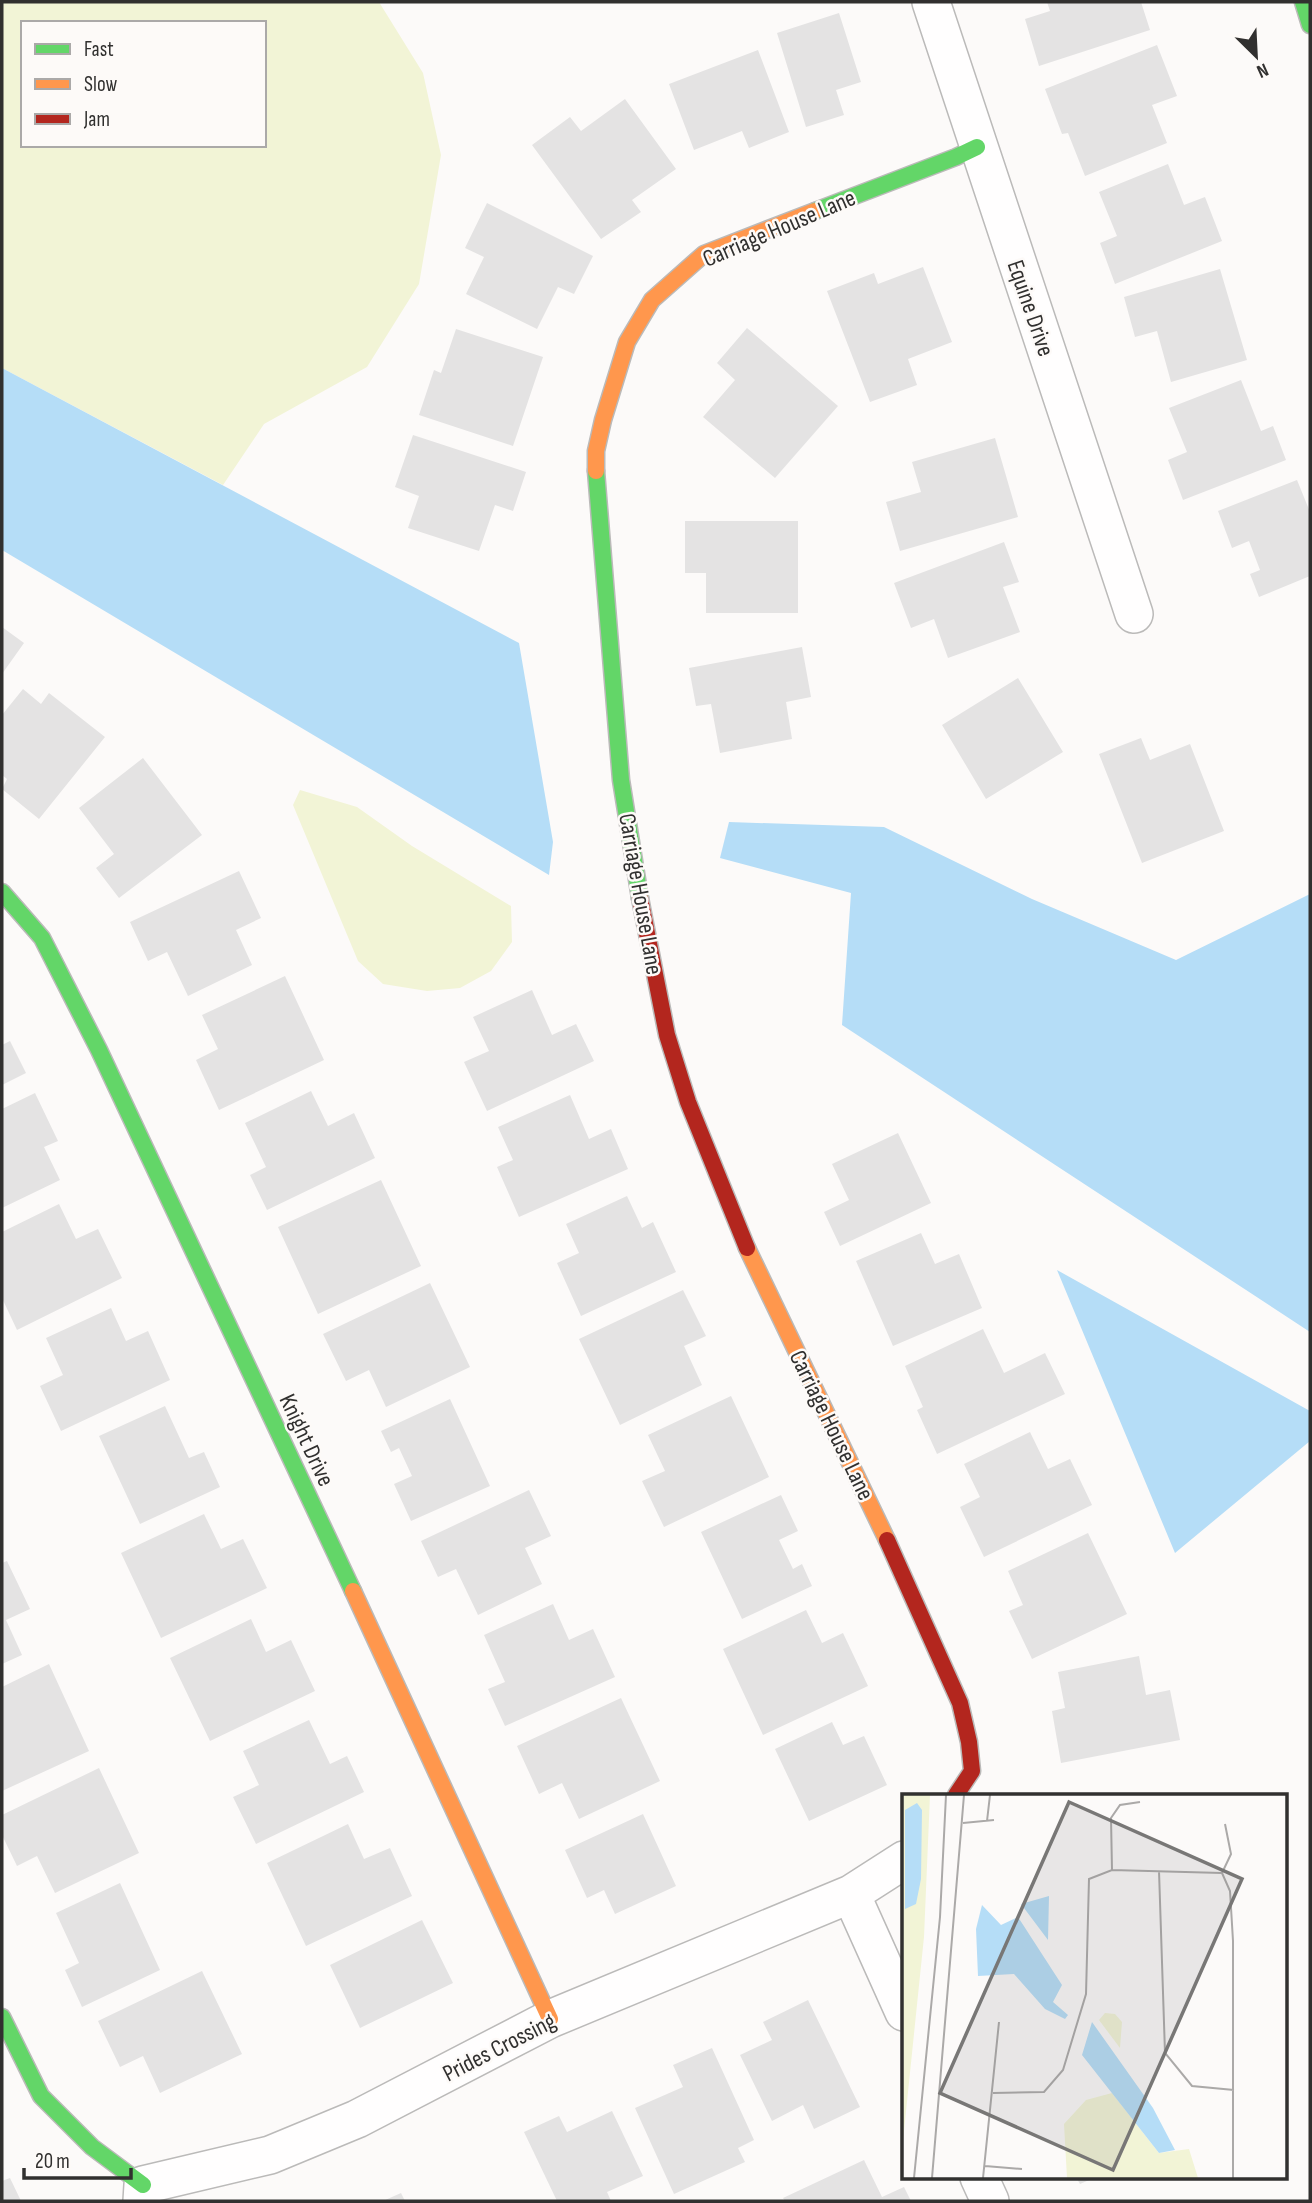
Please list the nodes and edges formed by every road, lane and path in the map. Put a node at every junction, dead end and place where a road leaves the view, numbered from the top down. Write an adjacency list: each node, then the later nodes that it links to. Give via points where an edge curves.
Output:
1 (931, 2): 4 (street, Equine Drive)
2 (1303, 2): 3 (street)
3 (1310, 25)
4 (977, 147): 5 (street, Equine Drive); 7 (street, Carriage House Lane, via 704,254 652,300 627,342 596,451 621,780 667,1035 688,1102 749,1252 960,1703 972,1771)
5 (1133, 614)
6 (2, 892): 12 (street, Knight Drive, via 42,938 99,1050)
7 (957, 1794)
8 (902, 1861): 9 (street)
9 (851, 1894): 10 (street); 12 (street, Prides Crossing)
10 (902, 2008)
11 (2, 2017): 14 (street, via 41,2096)
12 (550, 2019): 14 (street, Prides Crossing, via 357,2119 270,2155)
13 (979, 2178): 15 (street)
14 (143, 2193)
15 (990, 2201)

